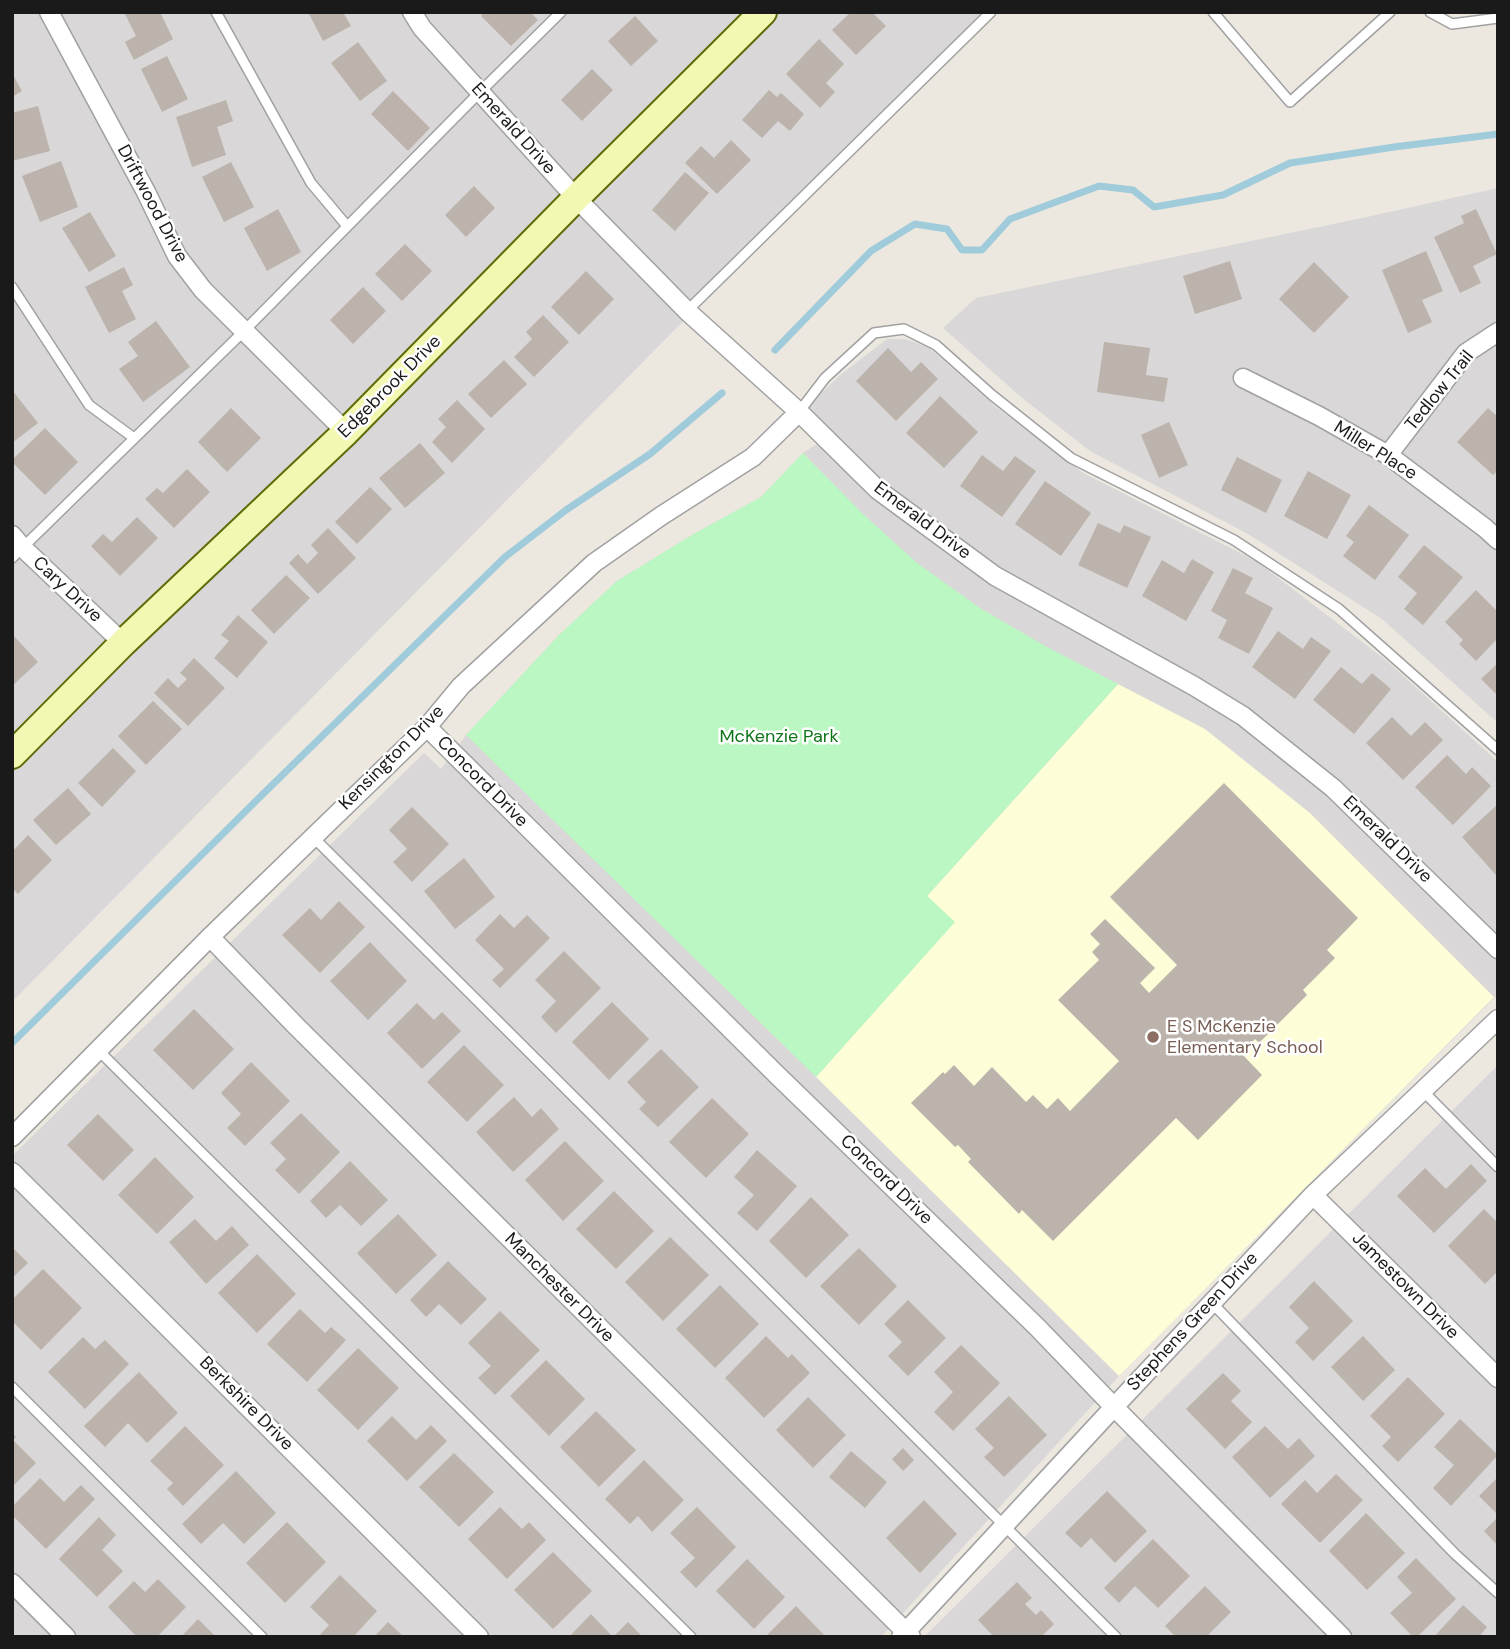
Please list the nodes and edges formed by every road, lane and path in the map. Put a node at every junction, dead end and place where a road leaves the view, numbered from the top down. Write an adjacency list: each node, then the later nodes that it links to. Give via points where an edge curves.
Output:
1 (49, 12): 16 (street, Driftwood Drive, via 177,256)
2 (216, 12): 13 (lane, via 312,183)
3 (412, 12): 11 (street, Emerald Drive)
4 (561, 12): 11 (lane)
5 (763, 12): 12 (street, Edgebrook Drive)
6 (991, 12): 15 (lane)
7 (1213, 12): 8 (lane, via 1290,102)
8 (1390, 12)
9 (1430, 12): 10 (lane, via 1452,24)
10 (1498, 18)
11 (480, 92): 12 (street, Emerald Drive); 13 (lane)
12 (576, 198): 15 (street, Emerald Drive); 20 (street, Edgebrook Drive)
13 (347, 226): 16 (lane)
14 (12, 286): 21 (lane, via 89,405)
15 (687, 311): 19 (street, Emerald Drive)
16 (244, 331): 20 (street, Driftwood Drive); 21 (lane)
17 (1498, 332): 22 (street, Tedlow Trail, via 1466,354)
18 (1243, 378): 22 (street, Miller Place)
19 (799, 412): 26 (street, Kensington Drive, via 753,457 594,563 461,686); 27 (lane, via 825,377 874,333 904,329 936,345 1071,457 1234,540 1339,609); 31 (street, Emerald Drive, via 878,490 995,576 1244,716 1333,788)
20 (346, 432): 25 (street, Edgebrook Drive)
21 (134, 438): 24 (lane)
22 (1388, 455): 23 (street, Miller Place)
23 (1498, 540)
24 (16, 547): 25 (street, Cary Drive)
25 (123, 643): 28 (street, Edgebrook Drive)
26 (426, 727): 29 (street, Kensington Drive); 42 (street, Concord Drive)
27 (1498, 750)
28 (12, 755)
29 (313, 837): 30 (street, Kensington Drive); 43 (lane)
30 (210, 937): 33 (street, Kensington Drive); 46 (street, Manchester Drive)
31 (1498, 949)
32 (1498, 1019): 34 (street, Stephens Green Drive)
33 (98, 1049): 35 (street, Kensington Drive); 50 (lane)
34 (1423, 1090): 36 (lane); 38 (street, Stephens Green Drive)
35 (12, 1137)
36 (1498, 1167)
37 (12, 1171): 49 (street, Berkshire Drive)
38 (1313, 1195): 39 (street, Stephens Green Drive); 40 (street, Jamestown Drive)
39 (1212, 1303): 42 (street, Stephens Green Drive); 45 (lane)
40 (1498, 1378)
41 (12, 1387): 48 (lane)
42 (1114, 1407): 43 (street, Stephens Green Drive); 52 (street, Concord Drive)
43 (1005, 1525): 46 (street, Stephens Green Drive); 51 (lane)
44 (12, 1583): 47 (street)
45 (1498, 1593)
46 (906, 1635)
47 (66, 1637)
48 (262, 1637)
49 (479, 1637)
50 (691, 1637)
51 (1116, 1637)
52 (1342, 1637)

